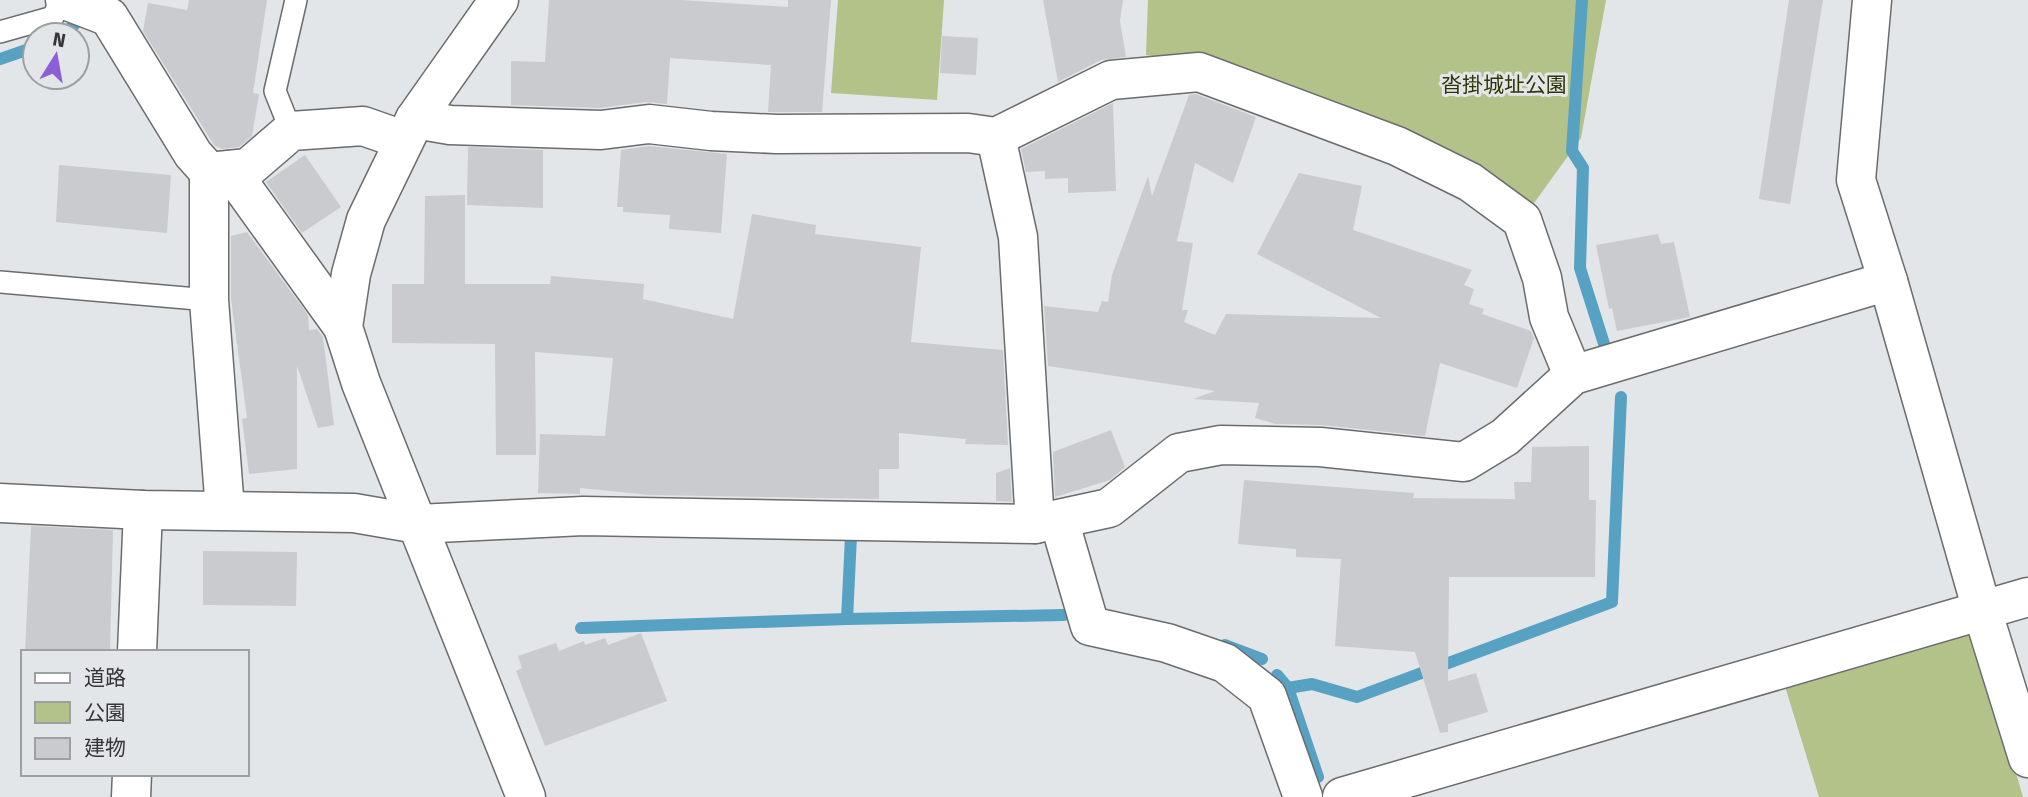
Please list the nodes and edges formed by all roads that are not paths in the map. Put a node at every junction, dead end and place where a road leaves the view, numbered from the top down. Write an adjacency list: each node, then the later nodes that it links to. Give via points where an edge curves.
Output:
1 (63, 0): 5 (lane, via 53,17); 9 (street, via 109,17 193,154)
2 (296, 0): 7 (lane, via 275,91)
3 (499, 0): 6 (street)
4 (1872, 0): 10 (street, via 1856,180)
5 (0, 32)
6 (409, 130): 7 (street, via 363,125); 8 (street, via 450,125 601,130 649,124 776,134 968,133); 13 (street, via 366,220)
7 (291, 131): 9 (street, via 248,168)
8 (996, 137): 14 (street, via 1111,80 1199,72 1397,146 1470,182 1522,220 1542,278 1549,317); 18 (street, via 1018,237)
9 (220, 171): 12 (street); 13 (street)
10 (1888, 281): 14 (street); 21 (street)
11 (0, 282): 12 (lane)
12 (209, 300): 17 (street)
13 (343, 327): 19 (street)
14 (1573, 375): 18 (street, via 1505,437 1464,462 1320,447 1221,445 1179,453 1108,508)
15 (0, 503): 16 (street)
16 (143, 510): 17 (street); 22 (street)
17 (225, 510): 19 (street, via 354,513)
18 (1047, 522): 19 (street, via 583,516); 27 (street, via 1090,626 1167,643 1225,663 1267,696)
19 (418, 524): 26 (street)
20 (2028, 597): 21 (street)
21 (1982, 610): 23 (street); 28 (street)
22 (137, 650)
23 (2028, 758)
24 (132, 776): 25 (street)
25 (131, 797)
26 (526, 797)
27 (1303, 797)
28 (1342, 797)

